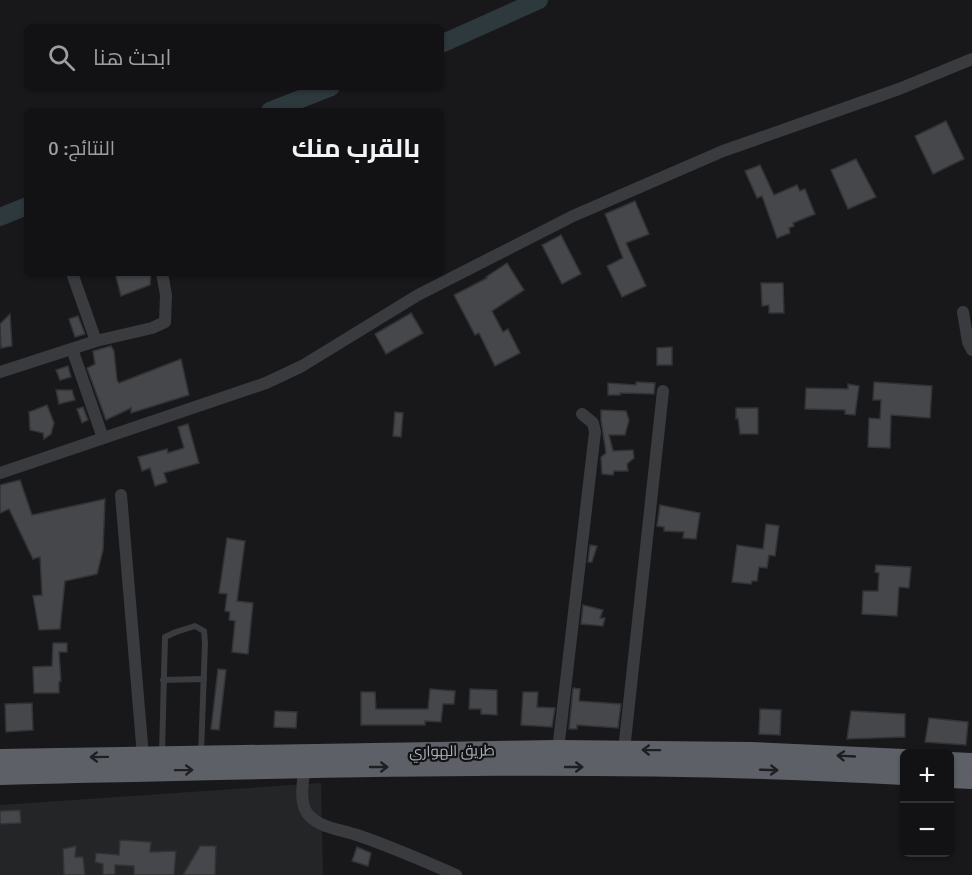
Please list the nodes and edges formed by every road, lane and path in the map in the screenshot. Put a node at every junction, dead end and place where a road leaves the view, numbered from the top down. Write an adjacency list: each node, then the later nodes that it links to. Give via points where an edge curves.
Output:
1 (972, 59): 11 (street, via 723,151 616,197 418,295 302,366 266,383)
2 (73, 276): 5 (street)
3 (163, 276): 5 (street, via 165,322)
4 (963, 312): 7 (street)
5 (96, 340): 6 (street)
6 (72, 349): 8 (street); 11 (street)
7 (972, 350)
8 (0, 372)
9 (663, 391): 17 (street)
10 (582, 414): 16 (street, via 593,423 595,432)
11 (103, 438): 12 (street)
12 (0, 473)
13 (121, 495): 19 (street)
14 (204, 679): 15 (lane); 15 (lane, via 204,631 195,626 165,637); 18 (lane)
15 (163, 681): 20 (lane)
16 (558, 750): 17 (highway, طريق الهواري); 18 (highway, طريق الهواري)
17 (624, 750): 22 (highway, طريق الهواري, one-way to 17)
18 (201, 755): 20 (highway, طريق الهواري)
19 (142, 756): 20 (highway, طريق الهواري); 21 (highway, طريق الهواري, one-way to 21)
20 (162, 756)
21 (0, 759)
22 (900, 759)
23 (954, 762): 24 (highway)
24 (972, 764)
25 (305, 767): 26 (highway, طريق الهواري, one-way to 25); 27 (highway, طريق الهواري, one-way to 27, via 659,767); 30 (street, via 303,803 313,819)
26 (0, 775)
27 (900, 776)
28 (954, 778): 29 (highway)
29 (972, 779)
30 (449, 873)

